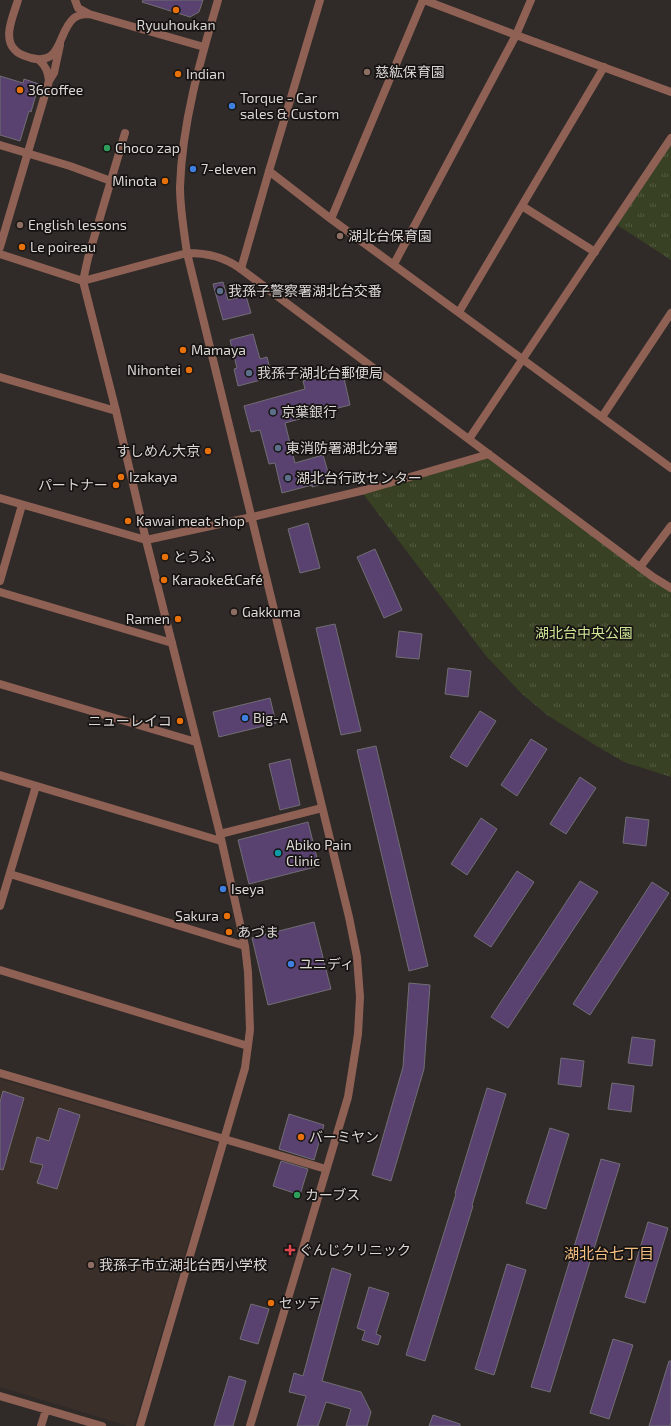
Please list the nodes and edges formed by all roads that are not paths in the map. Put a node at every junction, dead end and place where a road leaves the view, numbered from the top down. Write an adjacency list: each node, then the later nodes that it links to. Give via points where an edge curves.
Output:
1 (18, 0): 11 (street, via 11,25 12,47 23,56)
2 (75, 0): 7 (street, via 78,8)
3 (218, 0): 10 (street)
4 (320, 0): 19 (street)
5 (423, 0): 8 (street); 22 (street)
6 (531, 0): 8 (street)
7 (88, 14): 9 (street, via 75,17 63,33); 10 (street)
8 (516, 35): 12 (street); 27 (street)
9 (60, 45): 11 (street, via 49,57); 13 (street, via 54,73)
10 (204, 47): 25 (street, via 188,112 182,150 180,188)
11 (39, 60): 13 (street, via 48,73)
12 (604, 67): 14 (street); 21 (street)
13 (49, 81): 18 (street)
14 (671, 92)
15 (125, 133): 20 (street)
16 (671, 138): 24 (street)
17 (0, 145): 18 (street)
18 (29, 153): 20 (street); 23 (street)
19 (269, 171): 22 (street); 28 (street)
20 (111, 181): 29 (street)
21 (522, 206): 24 (street); 30 (street)
22 (331, 219): 27 (street)
23 (0, 247)
24 (595, 252): 32 (street)
25 (187, 253): 28 (street, via 215,255); 29 (street); 41 (street)
26 (0, 254): 29 (street)
27 (394, 264): 30 (street)
28 (241, 269): 36 (street)
29 (83, 281): 34 (street)
30 (460, 312): 32 (street)
31 (671, 313): 35 (street)
32 (524, 360): 35 (street); 36 (street)
33 (0, 377): 34 (street)
34 (116, 411): 43 (street)
35 (602, 417): 38 (street)
36 (469, 439): 37 (street)
37 (489, 454): 41 (street, via 365,490); 44 (street)
38 (671, 468)
39 (0, 498): 40 (street)
40 (22, 505): 43 (street); 45 (street)
41 (252, 517): 43 (street); 53 (street)
42 (671, 526): 44 (street)
43 (146, 540): 48 (street)
44 (640, 567): 46 (street)
45 (0, 581)
46 (671, 588)
47 (0, 592): 48 (street)
48 (172, 643): 50 (street)
49 (0, 684): 50 (street)
50 (196, 742): 54 (street)
51 (0, 775): 52 (street)
52 (36, 786): 54 (street); 55 (street)
53 (322, 808): 54 (street); 62 (street, via 349,917 357,957 360,997 350,1090)
54 (220, 838): 57 (street)
55 (10, 874): 56 (street); 57 (street)
56 (0, 906)
57 (245, 946): 59 (street, via 250,1030)
58 (0, 970): 59 (street)
59 (248, 1046): 61 (street, via 245,1068)
60 (0, 1073): 61 (street)
61 (224, 1139): 62 (street); 67 (street)
62 (326, 1169): 68 (street)
63 (0, 1396): 64 (street)
64 (46, 1410): 65 (street); 66 (street)
65 (41, 1426)
66 (102, 1426)
67 (140, 1426)
68 (250, 1426)

